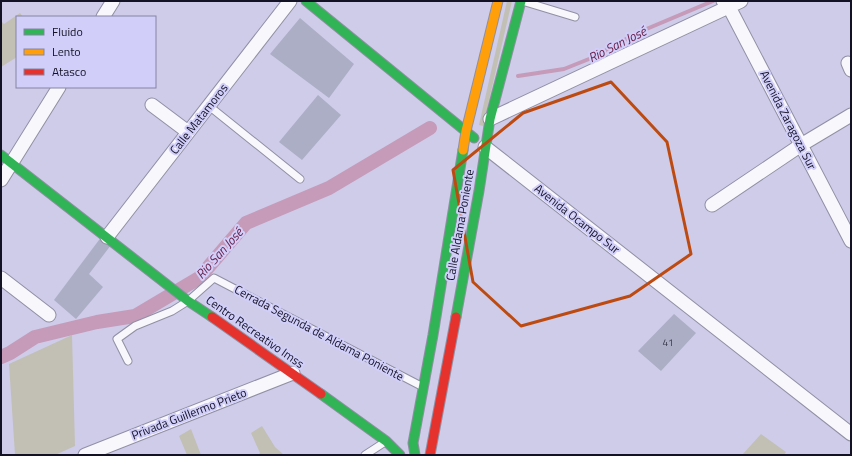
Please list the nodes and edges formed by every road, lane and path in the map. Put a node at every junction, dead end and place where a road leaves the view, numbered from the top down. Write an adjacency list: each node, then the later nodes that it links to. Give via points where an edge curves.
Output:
1 (113, 1): 7 (street)
2 (290, 1): 11 (street, Calle Matamoros)
3 (306, 1): 14 (main road, Avenida Ocampo Sur)
4 (498, 1): 14 (main road, Calle Aldama Poniente)
5 (521, 1): 8 (lane); 13 (main road, Calle Aldama Poniente)
6 (731, 3): 13 (street); 16 (street, Avenida Zaragoza Sur)
7 (104, 16)
8 (575, 17)
9 (58, 88): 18 (street)
10 (152, 105): 15 (street)
11 (209, 106): 15 (street, Calle Matamoros); 19 (lane)
12 (851, 115): 16 (street)
13 (490, 119): 17 (main road, Calle Aldama Poniente)
14 (466, 130): 17 (main road, Avenida Ocampo Sur); 29 (main road, Calle Aldama Poniente)
15 (188, 132): 22 (street, Calle Matamoros)
16 (801, 145): 21 (street); 23 (street, Avenida Zaragoza Sur)
17 (485, 147): 30 (street, Avenida Ocampo Sur); 36 (main road, Calle Aldama Poniente)
18 (6, 159): 20 (street); 22 (main road, Centro Recreativo Imss)
19 (300, 179)
20 (1, 180)
21 (712, 205)
22 (107, 237): 25 (main road, Centro Recreativo Imss)
23 (851, 241)
24 (1, 278): 26 (street)
25 (185, 299): 27 (lane, via 172,311 135,326 117,339); 28 (main road, Centro Recreativo Imss); 29 (lane, Cerrada Segunda de Aldama Poniente, via 214,278)
26 (49, 315)
27 (128, 361)
28 (293, 373): 31 (main road, Centro Recreativo Imss); 32 (street, Privada Guillermo Prieto)
29 (423, 387): 35 (main road, Calle Aldama Poniente, via 414,443)
30 (851, 434)
31 (386, 441): 33 (lane); 34 (main road, Centro Recreativo Imss)
32 (85, 455)
33 (365, 455)
34 (400, 455)
35 (415, 455)
36 (430, 455)

